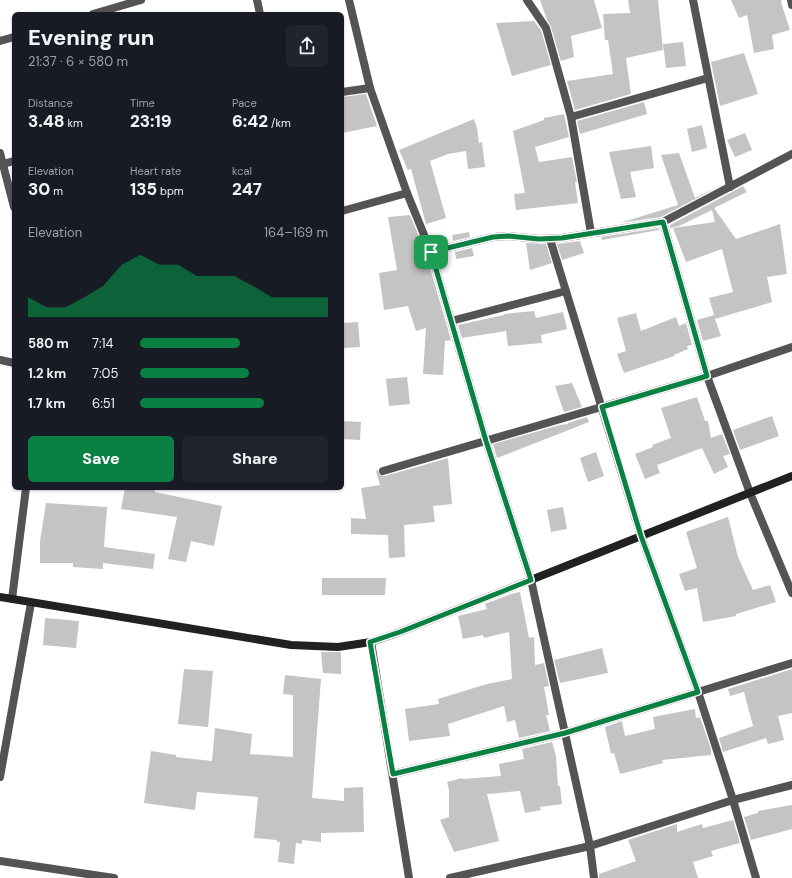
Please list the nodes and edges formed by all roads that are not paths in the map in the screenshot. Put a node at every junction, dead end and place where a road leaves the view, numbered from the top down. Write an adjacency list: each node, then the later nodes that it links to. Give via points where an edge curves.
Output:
1 (141, 0): 8 (street)
2 (257, 0): 9 (street)
3 (349, 0): 13 (street)
4 (527, 0): 15 (street, via 546,28)
5 (693, 0): 12 (street)
6 (791, 0): 7 (street)
7 (792, 5)
8 (100, 12)
9 (260, 12)
10 (12, 38): 11 (street)
11 (0, 41)
12 (708, 78): 15 (street); 20 (street)
13 (370, 88): 14 (street); 21 (street)
14 (344, 92)
15 (571, 117): 25 (street)
16 (0, 153): 19 (street)
17 (792, 154): 20 (street)
18 (12, 161): 19 (street)
19 (1, 164): 22 (street)
20 (730, 187): 24 (street)
21 (407, 193): 23 (street); 27 (street)
22 (12, 200)
23 (344, 211)
24 (663, 222): 25 (street); 33 (street)
25 (591, 233): 26 (street)
26 (550, 239): 27 (street, via 493,237); 28 (street)
27 (431, 252): 29 (street)
28 (566, 291): 29 (street); 34 (street)
29 (451, 322): 35 (street)
30 (792, 347): 33 (street)
31 (0, 360): 32 (street)
32 (12, 363)
33 (707, 376): 34 (street); 39 (street)
34 (602, 407): 35 (street); 40 (street)
35 (486, 441): 36 (street); 41 (street)
36 (383, 472)
37 (792, 476): 39 (street)
38 (26, 490): 44 (street)
39 (750, 493): 40 (street); 42 (street)
40 (641, 536): 41 (street); 48 (street)
41 (531, 580): 46 (street); 49 (street)
42 (792, 593)
43 (0, 597): 44 (street)
44 (12, 599): 45 (street)
45 (31, 603): 46 (street, via 291,645 338,647); 51 (street)
46 (370, 642): 50 (street)
47 (792, 663): 48 (street)
48 (698, 692): 49 (street); 53 (street)
49 (565, 733): 50 (street); 54 (street)
50 (393, 774): 57 (street)
51 (0, 777)
52 (792, 785): 53 (street)
53 (733, 800): 54 (street); 60 (street)
54 (590, 846): 58 (street); 59 (street)
55 (0, 861): 56 (street)
56 (114, 878)
57 (409, 878)
58 (450, 878)
59 (594, 878)
60 (756, 878)

